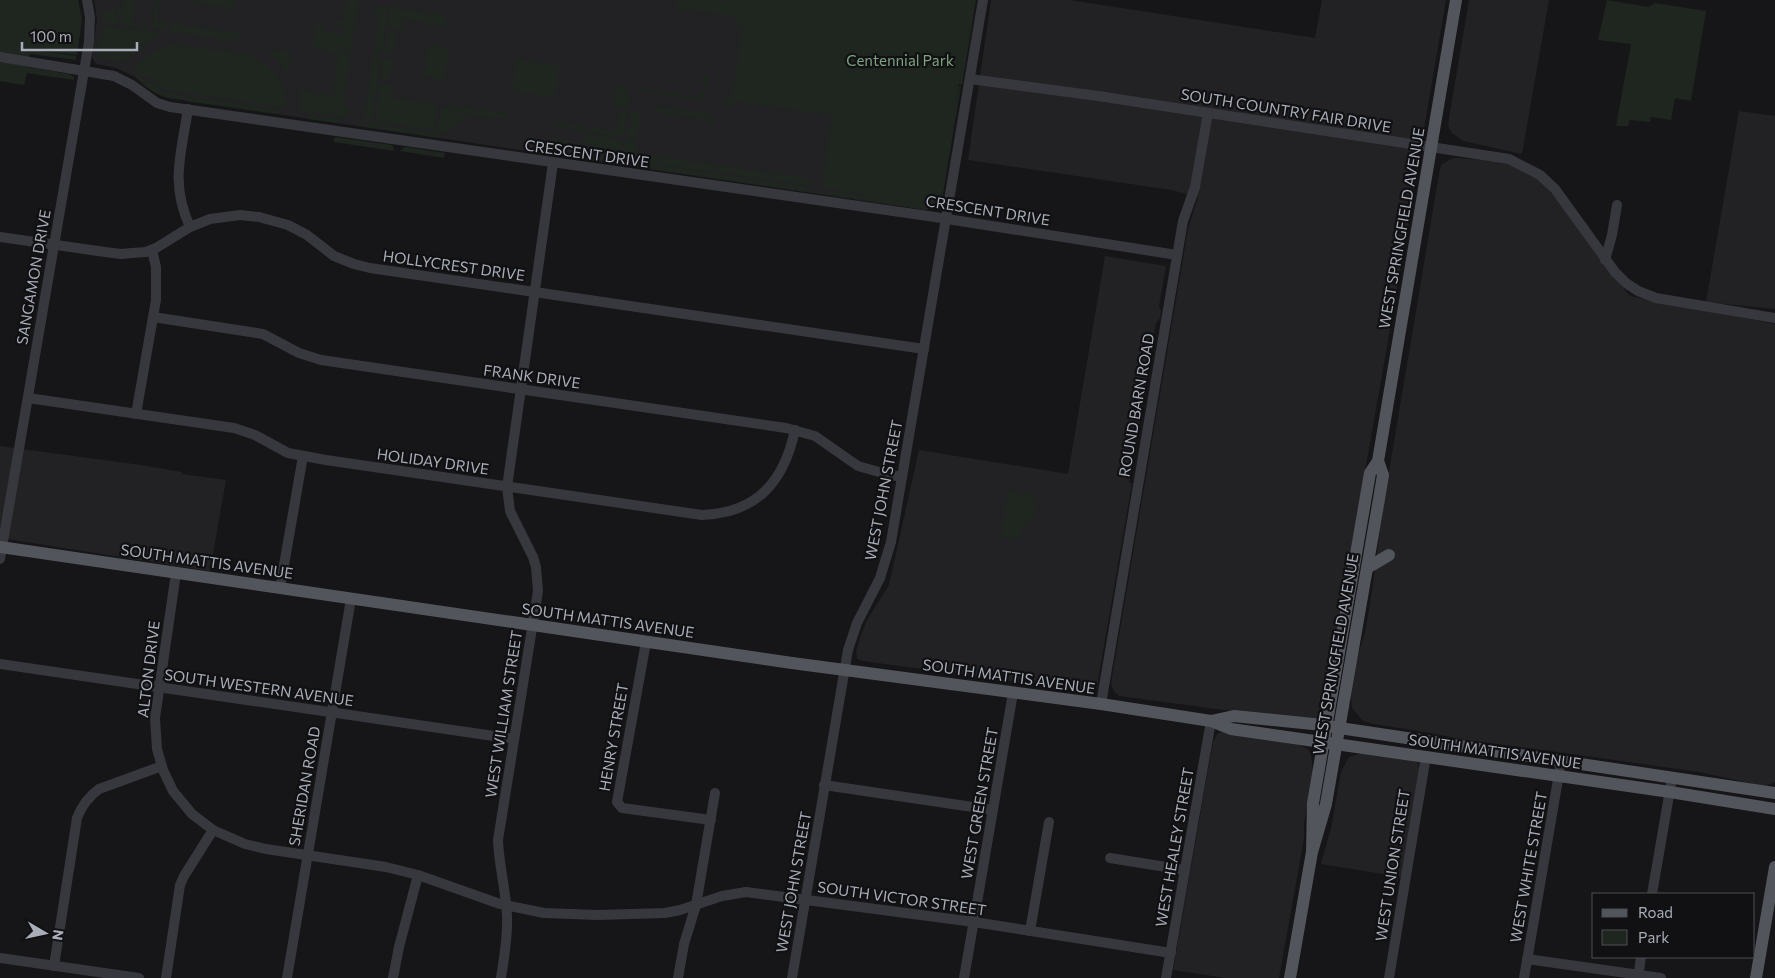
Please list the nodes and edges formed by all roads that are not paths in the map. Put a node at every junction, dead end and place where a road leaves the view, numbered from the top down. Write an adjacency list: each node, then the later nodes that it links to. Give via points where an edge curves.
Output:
1 (87, 0): 5 (street, SANGAMON DRIVE, via 90,27)
2 (983, 0): 6 (street, WEST JOHN STREET)
3 (1456, 0): 9 (main road, WEST SPRINGFIELD AVENUE)
4 (0, 57): 5 (street, CRESCENT DRIVE)
5 (84, 70): 7 (street, CRESCENT DRIVE, via 124,80 157,103); 15 (street, SANGAMON DRIVE)
6 (970, 79): 8 (street, SOUTH COUNTRY FAIR DRIVE); 12 (street, WEST JOHN STREET)
7 (188, 110): 10 (street, CRESCENT DRIVE); 13 (street, via 177,184 180,203)
8 (1208, 113): 9 (street, SOUTH COUNTRY FAIR DRIVE); 17 (street, ROUND BARN ROAD, via 1195,187 1183,221)
9 (1432, 147): 18 (street, SOUTH COUNTRY FAIR DRIVE, via 1509,159 1540,175 1555,189); 28 (main road, WEST SPRINGFIELD AVENUE)
10 (553, 163): 12 (street, CRESCENT DRIVE); 19 (street, WEST WILLIAM STREET)
11 (1617, 205): 18 (street)
12 (946, 219): 17 (street, CRESCENT DRIVE); 22 (street, WEST JOHN STREET)
13 (190, 228): 16 (street, HOLLYCREST DRIVE); 19 (street, HOLLYCREST DRIVE, via 220,216 258,217 299,230 334,256 354,264)
14 (0, 236): 15 (street, HOLLYCREST DRIVE)
15 (54, 244): 16 (street, HOLLYCREST DRIVE, via 120,254); 24 (street, SANGAMON DRIVE)
16 (152, 250): 20 (street, via 157,284)
17 (1177, 255): 43 (street, ROUND BARN ROAD)
18 (1605, 260): 21 (street, SOUTH COUNTRY FAIR DRIVE, via 1626,283 1656,298)
19 (534, 291): 22 (street, HOLLYCREST DRIVE); 23 (street, WEST WILLIAM STREET)
20 (153, 317): 23 (street, FRANK DRIVE, via 263,334 299,353 321,360); 25 (street)
21 (1775, 318)
22 (924, 348): 29 (street, WEST JOHN STREET)
23 (519, 389): 26 (street, FRANK DRIVE); 30 (street, WEST WILLIAM STREET)
24 (28, 398): 25 (street, HOLIDAY DRIVE); 31 (street, SANGAMON DRIVE)
25 (136, 414): 27 (street, HOLIDAY DRIVE, via 243,431)
26 (795, 430): 29 (street, FRANK DRIVE, via 826,442 858,466); 30 (street, HOLIDAY DRIVE, via 787,460 776,480 759,496 729,512 686,513)
27 (303, 456): 30 (street, HOLIDAY DRIVE); 35 (street)
28 (1378, 461): 33 (main road, WEST SPRINGFIELD AVENUE, via 1383,475); 46 (main road, WEST SPRINGFIELD AVENUE, via 1370,473)
29 (902, 477): 40 (street, WEST JOHN STREET, via 886,562 856,623)
30 (506, 487): 37 (street, WEST WILLIAM STREET, via 510,511 536,567 538,591)
31 (1, 551): 34 (main road, SOUTH MATTIS AVENUE)
32 (1389, 555): 33 (main road)
33 (1367, 568): 47 (main road, WEST SPRINGFIELD AVENUE)
34 (176, 573): 35 (main road, SOUTH MATTIS AVENUE); 41 (street, ALTON DRIVE)
35 (280, 588): 36 (main road, SOUTH MATTIS AVENUE)
36 (351, 599): 37 (main road, SOUTH MATTIS AVENUE); 44 (street, SHERIDAN ROAD)
37 (533, 625): 38 (main road, SOUTH MATTIS AVENUE); 48 (street, WEST WILLIAM STREET)
38 (646, 642): 40 (main road, SOUTH MATTIS AVENUE); 62 (street, HENRY STREET, via 617,802 622,808)
39 (0, 664): 41 (street, SOUTH WESTERN AVENUE)
40 (844, 670): 42 (main road, SOUTH MATTIS AVENUE); 56 (street, WEST JOHN STREET)
41 (159, 688): 44 (street, SOUTH WESTERN AVENUE); 53 (street, ALTON DRIVE, via 155,731)
42 (1013, 693): 43 (main road, SOUTH MATTIS AVENUE); 61 (street, WEST GREEN STREET)
43 (1101, 704): 45 (main road, SOUTH MATTIS AVENUE)
44 (332, 713): 48 (street, SOUTH WESTERN AVENUE); 66 (street, SHERIDAN ROAD)
45 (1211, 721): 46 (main road, SOUTH MATTIS AVENUE, via 1234,716); 49 (main road, SOUTH MATTIS AVENUE, via 1231,729); 69 (street, WEST HEALEY STREET)
46 (1326, 726): 47 (main road, SOUTH MATTIS AVENUE); 49 (main road, WEST SPRINGFIELD AVENUE)
47 (1339, 728): 50 (main road, WEST SPRINGFIELD AVENUE); 52 (main road, SOUTH MATTIS AVENUE)
48 (514, 739): 74 (street, WEST WILLIAM STREET, via 498,840)
49 (1323, 742): 50 (main road, SOUTH MATTIS AVENUE); 65 (main road, WEST SPRINGFIELD AVENUE, via 1313,803)
50 (1336, 744): 51 (main road, SOUTH MATTIS AVENUE); 65 (main road, WEST SPRINGFIELD AVENUE, via 1326,804)
51 (1426, 756): 54 (main road, SOUTH MATTIS AVENUE); 93 (street, WEST UNION STREET)
52 (1561, 762): 54 (street, WEST WHITE STREET); 55 (main road, SOUTH MATTIS AVENUE)
53 (162, 766): 64 (street, ALTON DRIVE, via 179,799); 81 (street, via 99,789 80,809)
54 (1559, 776): 57 (main road, SOUTH MATTIS AVENUE); 80 (street, WEST WHITE STREET)
55 (1672, 777): 57 (street); 59 (main road, SOUTH MATTIS AVENUE)
56 (824, 785): 61 (street); 72 (street, WEST JOHN STREET)
57 (1670, 792): 60 (main road, SOUTH MATTIS AVENUE); 71 (street)
58 (715, 793): 62 (street)
59 (1775, 793)
60 (1775, 809)
61 (993, 810): 75 (street, WEST GREEN STREET)
62 (711, 820): 73 (street)
63 (1048, 822): 76 (street)
64 (213, 830): 66 (street, ALTON DRIVE, via 245,844); 84 (street, via 180,885)
65 (1312, 852): 92 (main road, WEST SPRINGFIELD AVENUE)
66 (308, 855): 70 (street, SOUTH VICTOR STREET); 85 (street, SHERIDAN ROAD)
67 (1110, 858): 69 (street)
68 (1775, 867): 96 (main road)
69 (1185, 870): 77 (street, WEST HEALEY STREET)
70 (418, 875): 74 (street, SOUTH VICTOR STREET); 86 (street)
71 (1652, 893)
72 (806, 900): 73 (street, SOUTH VICTOR STREET, via 746,892); 75 (street, SOUTH VICTOR STREET); 89 (street, WEST JOHN STREET)
73 (696, 905): 74 (street, SOUTH VICTOR STREET, via 665,913 598,915 544,913); 88 (street)
74 (506, 906): 87 (street, WEST WILLIAM STREET, via 507,939)
75 (974, 922): 76 (street, SOUTH VICTOR STREET); 90 (street, WEST GREEN STREET)
76 (1030, 931): 77 (street, SOUTH VICTOR STREET)
77 (1171, 953): 91 (street, WEST HEALEY STREET)
78 (0, 958): 81 (street)
79 (1641, 958): 82 (street)
80 (1527, 959): 82 (street); 94 (street, WEST WHITE STREET)
81 (54, 966): 83 (street)
82 (1638, 976): 95 (street)
83 (139, 978)
84 (166, 978)
85 (287, 978)
86 (393, 978)
87 (501, 978)
88 (678, 978)
89 (792, 978)
90 (964, 978)
91 (1166, 978)
92 (1290, 978)
93 (1389, 978)
94 (1524, 978)
95 (1660, 978)
96 (1756, 978)

